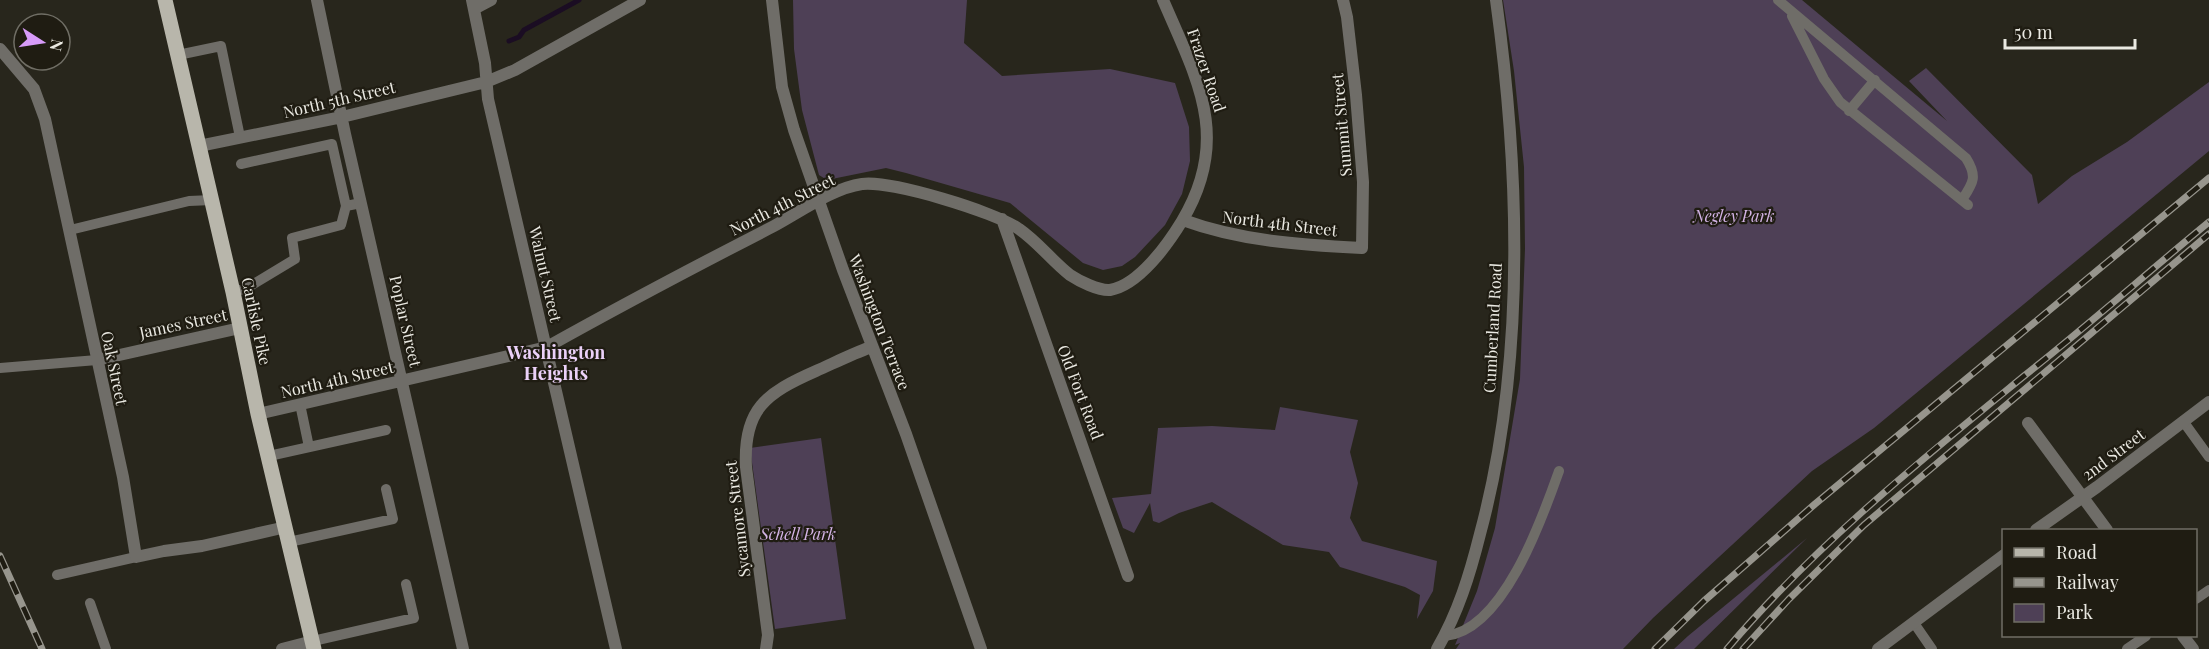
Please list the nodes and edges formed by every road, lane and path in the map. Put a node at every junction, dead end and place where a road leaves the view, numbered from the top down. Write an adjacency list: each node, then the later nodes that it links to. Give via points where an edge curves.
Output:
1 (165, 0): 13 (main road, Carlisle Pike)
2 (317, 0): 17 (street, Poplar Street)
3 (491, 0): 10 (street)
4 (640, 0): 15 (street, North 5th Street, via 515,70)
5 (772, 0): 24 (street, Washington Terrace, via 782,87)
6 (1163, 0): 28 (street, Frazer Road, via 1191,66 1208,123 1206,158)
7 (1343, 0): 30 (street, Summit Street, via 1363,182)
8 (1496, 0): 60 (street, Cumberland Road, via 1511,128 1513,182 1509,356 1489,501 1460,604)
9 (1779, 0): 11 (lane)
10 (473, 4): 15 (street)
11 (1788, 8): 14 (lane); 16 (lane, via 1824,79)
12 (0, 49): 29 (street, Oak Street, via 40,101)
13 (178, 55): 18 (lane, via 221,46); 19 (main road, Carlisle Pike)
14 (1875, 80): 16 (lane); 16 (lane, via 1966,158 1974,173 1965,203)
15 (486, 82): 17 (street, North 5th Street); 33 (street, Walnut Street)
16 (1849, 111)
17 (342, 117): 18 (street, North 5th Street); 20 (street, Poplar Street)
18 (240, 137): 19 (street, North 5th Street)
19 (199, 146): 23 (main road, Carlisle Pike)
20 (352, 162): 22 (lane); 25 (street, Poplar Street)
21 (241, 164): 22 (lane, via 332,144)
22 (337, 165): 26 (lane)
23 (212, 200): 29 (lane, via 189,201); 31 (main road, Carlisle Pike)
24 (819, 202): 27 (street, North 4th Street, via 859,184 871,183); 33 (street, North 4th Street); 34 (street, Washington Terrace)
25 (361, 203): 26 (lane); 37 (street, Poplar Street)
26 (346, 206): 31 (lane, via 341,225 292,238 295,259 247,288)
27 (1002, 219): 28 (street, North 4th Street, via 1029,237 1071,276 1105,290 1138,275); 56 (street, Old Fort Road)
28 (1183, 220): 30 (street, North 4th Street, via 1238,236)
29 (70, 230): 35 (street, Oak Street)
30 (1362, 248)
31 (232, 292): 32 (main road, Carlisle Pike)
32 (240, 328): 35 (street, James Street); 40 (main road, Carlisle Pike)
33 (547, 347): 37 (street, North 4th Street); 67 (street, Walnut Street)
34 (872, 347): 68 (street, Sycamore Street, via 785,384 758,410 749,426 746,467 768,635); 69 (street, Washington Terrace)
35 (97, 360): 36 (lane); 53 (street, Oak Street)
36 (0, 368)
37 (403, 380): 39 (street, North 4th Street); 66 (street, Poplar Street)
38 (2209, 402): 41 (street, 2nd Street)
39 (300, 404): 40 (street, North 4th Street); 44 (lane)
40 (258, 414): 45 (main road, Carlisle Pike)
41 (2183, 421): 46 (lane); 49 (street, 2nd Street)
42 (2028, 423): 49 (street)
43 (386, 430): 44 (lane)
44 (309, 447): 45 (lane)
45 (269, 456): 52 (main road, Carlisle Pike)
46 (2209, 457)
47 (1559, 471): 60 (lane, via 1530,543 1496,603 1465,631)
48 (386, 489): 52 (lane, via 393,519)
49 (2082, 497): 50 (street, 2nd Street); 51 (street)
50 (2039, 529)
51 (2106, 529)
52 (288, 534): 53 (street); 63 (main road, Carlisle Pike)
53 (136, 557): 55 (lane)
54 (2002, 557): 59 (street)
55 (57, 575)
56 (1128, 576)
57 (406, 584): 63 (lane, via 414,618)
58 (90, 603): 64 (lane)
59 (1914, 623): 71 (street); 72 (lane)
60 (1445, 636): 70 (street, Cumberland Road)
61 (2144, 637): 73 (lane)
62 (2184, 637): 74 (street)
63 (313, 645): 65 (street)
64 (106, 649)
65 (282, 649)
66 (463, 649)
67 (616, 649)
68 (766, 649)
69 (981, 649)
70 (1437, 649)
71 (1878, 649)
72 (1932, 649)
73 (2127, 649)
74 (2193, 649)

